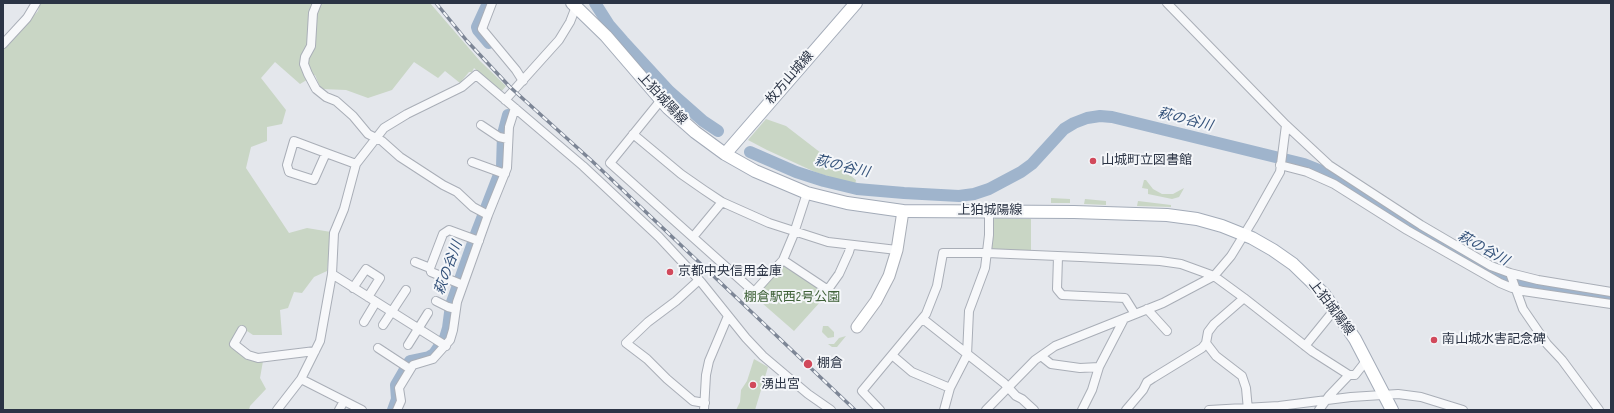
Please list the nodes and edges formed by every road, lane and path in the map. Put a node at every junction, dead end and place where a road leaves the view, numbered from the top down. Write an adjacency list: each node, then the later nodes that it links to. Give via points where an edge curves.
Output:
1 (36, 3): 7 (street, via 27,18)
2 (318, 3): 15 (street, via 312,19 311,46 304,64 308,74 320,93 336,101)
3 (492, 3): 8 (street, via 482,29)
4 (856, 3): 18 (main road, 枚方山城線)
5 (1167, 3): 13 (street)
6 (575, 4): 8 (street, via 570,22 559,40); 10 (main road, 上狛城陽線)
7 (3, 44)
8 (523, 81): 9 (street)
9 (505, 100): 11 (street); 15 (street, via 476,75 462,87 384,128)
10 (661, 100): 14 (street); 18 (main road, 上狛城陽線, via 681,121)
11 (515, 108): 16 (street); 42 (street, via 588,170)
12 (481, 125): 16 (street)
13 (1286, 125): 19 (street); 40 (street, via 1340,174 1421,225)
14 (633, 134): 24 (street, via 681,174); 30 (street, via 610,163)
15 (375, 138): 21 (street); 27 (street)
16 (505, 138): 22 (street, via 508,160)
17 (326, 153): 17 (street, via 294,141 287,166 289,172 314,180); 21 (street)
18 (725, 154): 23 (main road, 上狛城陽線, via 755,171)
19 (1281, 161): 29 (street, via 1280,172); 45 (street, via 1334,184 1478,272)
20 (472, 162): 22 (street)
21 (356, 164): 39 (street, via 344,209 334,233)
22 (502, 172): 27 (street)
23 (807, 193): 25 (main road, 上狛城陽線, via 847,203); 28 (street)
24 (722, 202): 28 (street); 30 (street)
25 (903, 211): 26 (main road, 上狛城陽線); 33 (street)
26 (989, 211): 29 (main road, 上狛城陽線, via 1167,215 1197,219); 34 (street)
27 (486, 214): 31 (street)
28 (794, 231): 32 (street, via 828,242); 36 (street)
29 (1244, 234): 41 (street, via 1231,256); 54 (main road, 上狛城陽線, via 1293,264)
30 (693, 237): 36 (street, via 753,291)
31 (476, 240): 38 (street, via 449,230 443,234); 43 (street)
32 (851, 245): 33 (street); 36 (street, via 839,274 829,288 825,288)
33 (897, 250): 64 (street, via 881,293)
34 (987, 253): 35 (street); 60 (street, via 943,253 937,286); 74 (street, via 985,268 969,311)
35 (1058, 257): 41 (street, via 1160,261 1181,264); 58 (street, via 1057,289 1062,295 1125,298)
36 (783, 260)
37 (415, 262): 38 (street)
38 (430, 268): 43 (street, via 431,272)
39 (332, 274): 44 (street); 73 (street, via 320,341)
40 (1511, 275): 45 (street); 47 (street)
41 (1214, 276): 49 (street); 55 (street)
42 (699, 280): 59 (street); 87 (street, via 626,343 693,401)
43 (460, 284): 53 (street)
44 (353, 288): 48 (street); 48 (street, via 366,269 380,278)
45 (1516, 288): 52 (street); 104 (street, via 1523,309)
46 (406, 290): 56 (street)
47 (1611, 292)
48 (368, 297): 51 (street)
49 (1244, 298): 68 (street, via 1214,324 1208,332); 71 (street)
50 (436, 301): 53 (street)
51 (376, 302): 56 (street); 62 (street)
52 (1611, 304)
53 (453, 308): 70 (street, via 453,330 450,340)
54 (1335, 309): 71 (street); 77 (main road, 上狛城陽線)
55 (1147, 310): 58 (street); 67 (street)
56 (392, 312): 63 (street); 65 (street)
57 (428, 313): 65 (street)
58 (1135, 314): 61 (street)
59 (728, 316): 87 (street, via 709,361); 93 (street, via 763,356 808,394)
60 (923, 319): 74 (street); 75 (street)
61 (1124, 319): 76 (street, via 1055,346); 79 (street)
62 (364, 322)
63 (383, 325)
64 (857, 327)
65 (418, 329): 69 (street); 70 (street)
66 (242, 330): 73 (street, via 234,344 248,355 258,358)
67 (1167, 331)
68 (1206, 343): 88 (street, via 1216,356 1242,376); 99 (street, via 1147,382)
69 (408, 345)
70 (443, 345): 78 (street, via 433,360)
71 (1305, 346): 80 (street)
72 (378, 348): 78 (street)
73 (315, 351): 81 (street)
74 (967, 354): 82 (street); 83 (street)
75 (892, 356): 82 (street, via 912,372); 94 (street, via 862,391)
76 (1040, 356): 79 (street, via 1051,364 1080,368); 83 (street)
77 (1366, 361): 80 (street, via 1355,375); 84 (main road, 上狛城陽線)
78 (408, 367): 92 (street, via 399,388 401,401)
79 (1099, 367): 98 (street)
80 (1349, 375): 86 (street)
81 (301, 379): 85 (street); 89 (street)
82 (950, 388): 95 (street)
83 (1008, 388): 96 (street); 97 (street)
84 (1384, 396): 86 (street); 102 (main road, 上狛城陽線); 103 (street, via 1398,394 1421,397)
85 (344, 401): 90 (street); 91 (street)
86 (1324, 401): 88 (street); 101 (street)
87 (705, 406)
88 (1248, 409): 100 (street)
89 (277, 410)
90 (339, 410)
91 (362, 410)
92 (397, 410)
93 (832, 410)
94 (880, 410)
95 (944, 410)
96 (986, 410)
97 (1034, 410)
98 (1082, 410)
99 (1126, 410)
100 (1209, 410)
101 (1319, 410)
102 (1392, 410)
103 (1463, 410)
104 (1599, 410)

